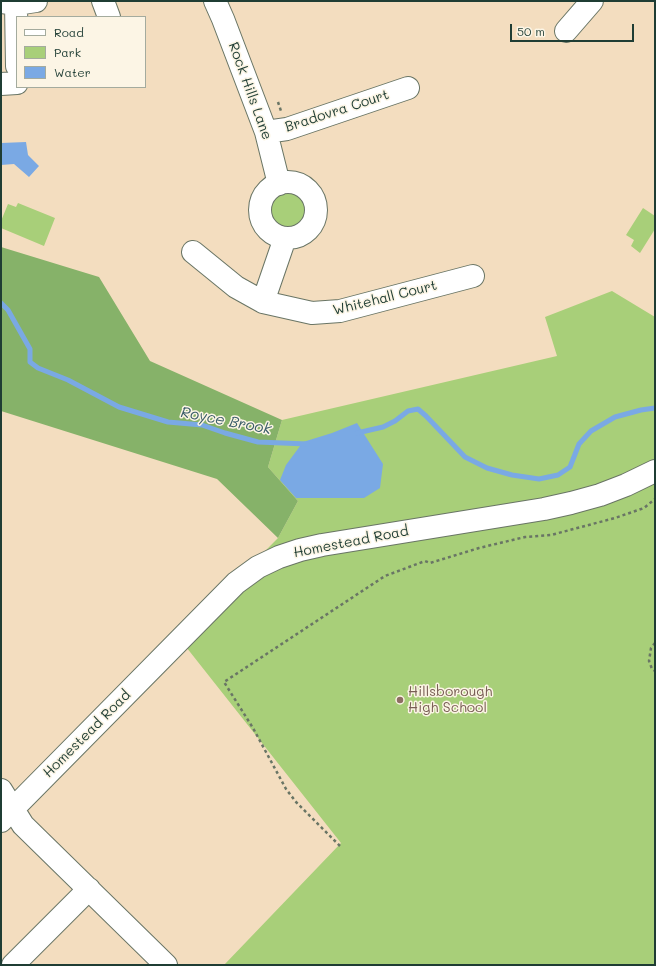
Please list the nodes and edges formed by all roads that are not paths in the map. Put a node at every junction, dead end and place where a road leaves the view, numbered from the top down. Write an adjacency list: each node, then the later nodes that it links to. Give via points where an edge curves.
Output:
1 (103, 1): 6 (street)
2 (215, 1): 11 (street, Rock Hills Lane)
3 (592, 1): 7 (street)
4 (18, 2): 5 (street)
5 (18, 16)
6 (109, 16)
7 (566, 31)
8 (16, 83): 9 (street)
9 (1, 84)
10 (408, 88): 11 (street, Bradovra Court, via 287,129)
11 (266, 132): 12 (street, Rock Hills Lane)
12 (279, 184): 13 (street, via 267,191 260,207 261,216 269,231); 13 (street, via 292,182 301,185 314,199 316,209 311,227 304,234 295,238)
13 (285, 238): 16 (street)
14 (193, 252): 16 (street, Whitehall Court, via 236,287)
15 (473, 276): 16 (street, Whitehall Court, via 340,311 312,313)
16 (263, 302)
17 (655, 471): 19 (street, Homestead Road, via 600,495 571,503 322,545 279,557 258,567 236,583)
18 (1, 790): 19 (street)
19 (7, 815): 20 (street, via 23,825)
20 (89, 889): 21 (street); 22 (street)
21 (13, 965)
22 (166, 965)

